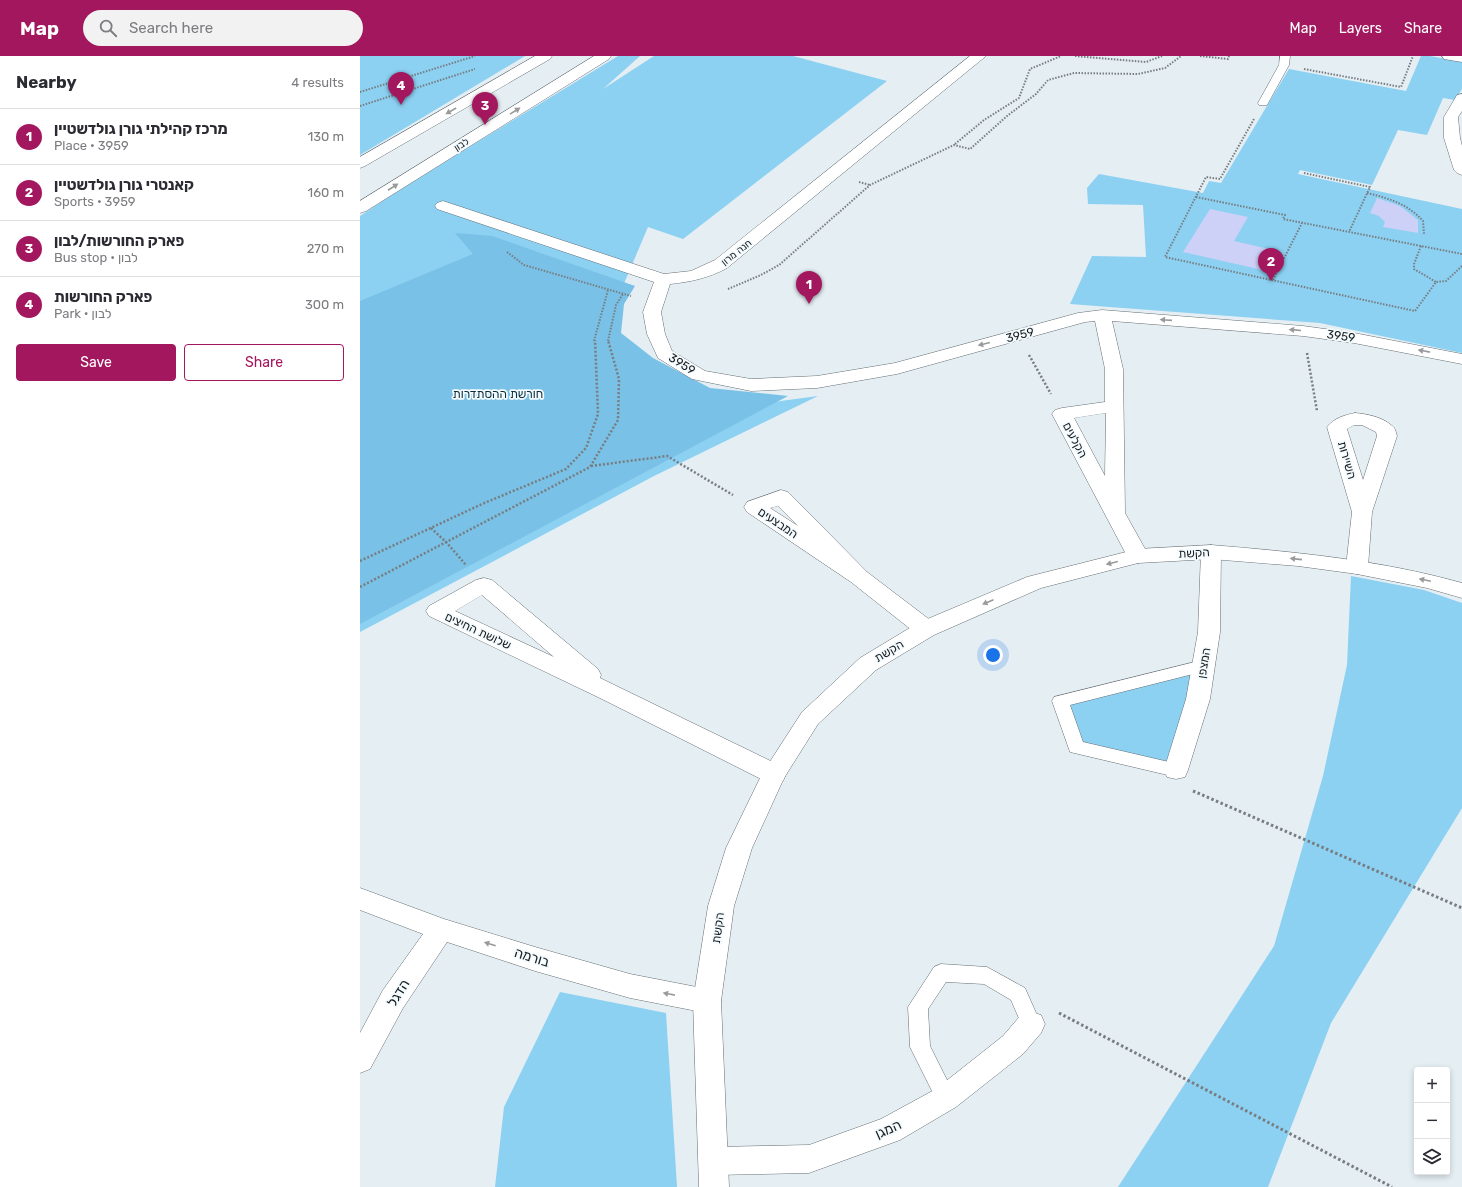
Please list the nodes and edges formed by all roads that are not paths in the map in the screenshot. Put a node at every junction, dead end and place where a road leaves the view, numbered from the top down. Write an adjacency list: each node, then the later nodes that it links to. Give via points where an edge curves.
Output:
1 (545, 56): 9 (street, one-way to 9)
2 (604, 56): 12 (street, לבון, one-way to 2)
3 (979, 56): 13 (street, חנה מרון, via 721,264 706,273 683,278)
4 (1449, 56): 5 (street)
5 (1462, 58)
6 (1284, 61): 8 (lane)
7 (1462, 98): 10 (street, via 1451,117 1452,138)
8 (1263, 103)
9 (360, 163)
10 (1462, 170)
11 (443, 206): 13 (street, חנה מרון)
12 (360, 208)
13 (663, 278): 14 (street, 3959, one-way to 13, via 1084,317 897,368 817,382 751,385 699,375 664,354 656,334 652,312)
14 (1102, 316): 15 (street, 3959, one-way to 14, via 1303,331); 16 (street, הקלעים, via 1114,369)
15 (1462, 359)
16 (1115, 406): 19 (street, הקלעים); 19 (street, הקלעים, via 1062,414)
17 (754, 507): 24 (street, המבצעים, via 859,577)
18 (1362, 512): 18 (street, השיירות, via 1387,436 1385,429 1360,418 1345,421 1337,427); 22 (street, השיירות)
19 (1115, 513): 21 (street, הקלעים)
20 (1211, 552): 21 (street, הקשת); 22 (street, הקשת, one-way to 20); 25 (street, המצפן, via 1209,632)
21 (1138, 556): 24 (street, הקשת, one-way to 24, via 1035,582)
22 (1357, 567): 23 (street, הקשת, one-way to 22, via 1428,581)
23 (1462, 591)
24 (926, 629): 28 (street, הקשת, via 868,664 810,718)
25 (1204, 666): 27 (street, המצפן, via 1198,699); 27 (lane, via 1060,701 1076,748)
26 (612, 694): 26 (street, שלושת החיצים, via 437,611 484,585); 28 (street, שלושת החיצים)
27 (1176, 770)
28 (774, 774): 31 (street, הקשת, via 739,848 722,906)
29 (360, 899): 30 (street, בורמה)
30 (441, 928): 31 (street, בורמה, one-way to 30, via 623,984); 33 (street, הדגל, via 393,999)
31 (707, 1001): 35 (street, הקשת)
32 (1031, 1024): 34 (street, המגן, via 1013,1045); 34 (lane, via 1018,994 988,976 941,973 918,1007 920,1046)
33 (360, 1060)
34 (946, 1098): 35 (street, המגן, via 890,1130 809,1159)
35 (714, 1174)

